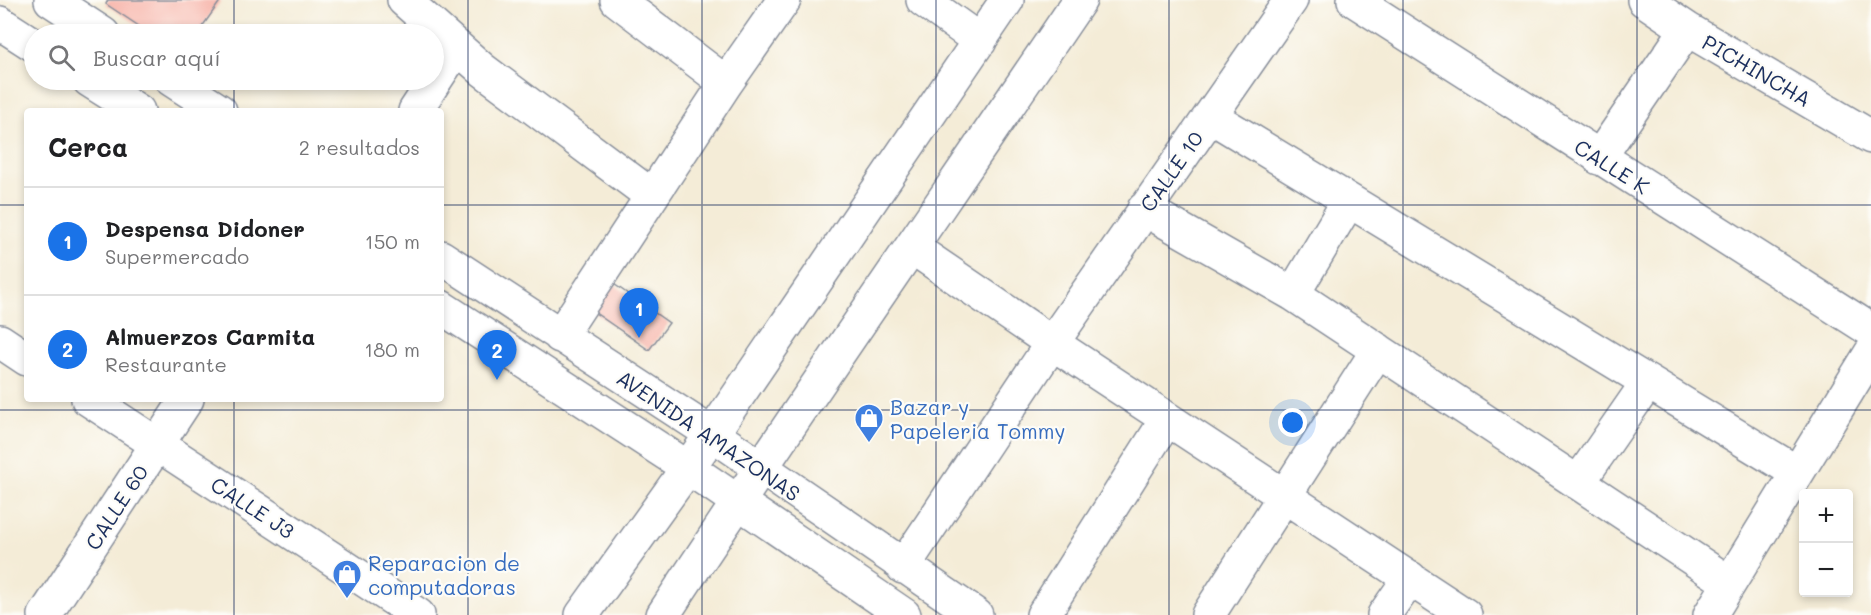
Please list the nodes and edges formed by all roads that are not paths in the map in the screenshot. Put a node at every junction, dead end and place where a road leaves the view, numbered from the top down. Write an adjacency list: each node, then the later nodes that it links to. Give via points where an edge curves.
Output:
1 (51, 0): 11 (street)
2 (404, 0): 13 (street)
3 (617, 0): 20 (street)
4 (784, 0): 20 (street)
5 (923, 0): 17 (street)
6 (1007, 0): 17 (street)
7 (1080, 0): 33 (street)
8 (1291, 0): 27 (street, CALLE 10)
9 (1354, 0): 29 (street, CALLE K)
10 (1644, 0): 14 (street, PICHINCHA)
11 (93, 18)
12 (0, 23): 16 (street)
13 (431, 24)
14 (1687, 29): 28 (street, PICHINCHA); 29 (street)
15 (444, 35): 18 (street)
16 (24, 39)
17 (980, 41): 48 (street)
18 (457, 47): 19 (street); 30 (street)
19 (444, 67)
20 (726, 83): 30 (street)
21 (105, 90): 24 (street)
22 (187, 90): 25 (street)
23 (429, 90): 26 (street)
24 (133, 108)
25 (215, 108)
26 (417, 108)
27 (1210, 116): 31 (street); 32 (street, CALLE 10)
28 (1871, 137)
29 (1599, 158): 37 (street, CALLE K)
30 (652, 196): 38 (street)
31 (1348, 202): 35 (street); 44 (street)
32 (1144, 209): 35 (street); 40 (street, CALLE 10)
33 (913, 248): 40 (street); 51 (street)
34 (444, 259): 38 (street, AVENIDA AMAZONAS)
35 (1293, 294): 41 (street)
36 (444, 308): 50 (street, AVENIDA AMAZONAS)
37 (1871, 330)
38 (560, 336): 48 (street, AVENIDA AMAZONAS)
39 (0, 342): 43 (street)
40 (1052, 343): 47 (street); 56 (street, CALLE 10)
41 (1378, 350): 53 (street); 54 (street)
42 (1871, 353): 52 (street)
43 (24, 357)
44 (1648, 382): 52 (street); 53 (street)
45 (93, 402): 49 (street, CALLE J3)
46 (185, 402): 49 (street, CALLE 60)
47 (1167, 419): 54 (street); 65 (street)
48 (712, 434): 50 (street); 51 (street, AVENIDA AMAZONAS)
49 (157, 444): 59 (street, CALLE 60); 60 (street, CALLE J3)
50 (687, 467): 55 (street, AVENIDA AMAZONAS); 61 (street)
51 (762, 468): 55 (street); 56 (street, AVENIDA AMAZONAS)
52 (1796, 472): 58 (street)
53 (1578, 483): 58 (street)
54 (1284, 497): 57 (street); 66 (street)
55 (738, 502): 62 (street); 63 (street, AVENIDA AMAZONAS)
56 (903, 567): 64 (street, AVENIDA AMAZONAS)
57 (1410, 578): 67 (street); 68 (street)
58 (1728, 582): 69 (street)
59 (45, 615)
60 (418, 615)
61 (582, 615)
62 (663, 615)
63 (904, 615)
64 (976, 615)
65 (1043, 615)
66 (1208, 615)
67 (1384, 615)
68 (1465, 615)
69 (1710, 615)

